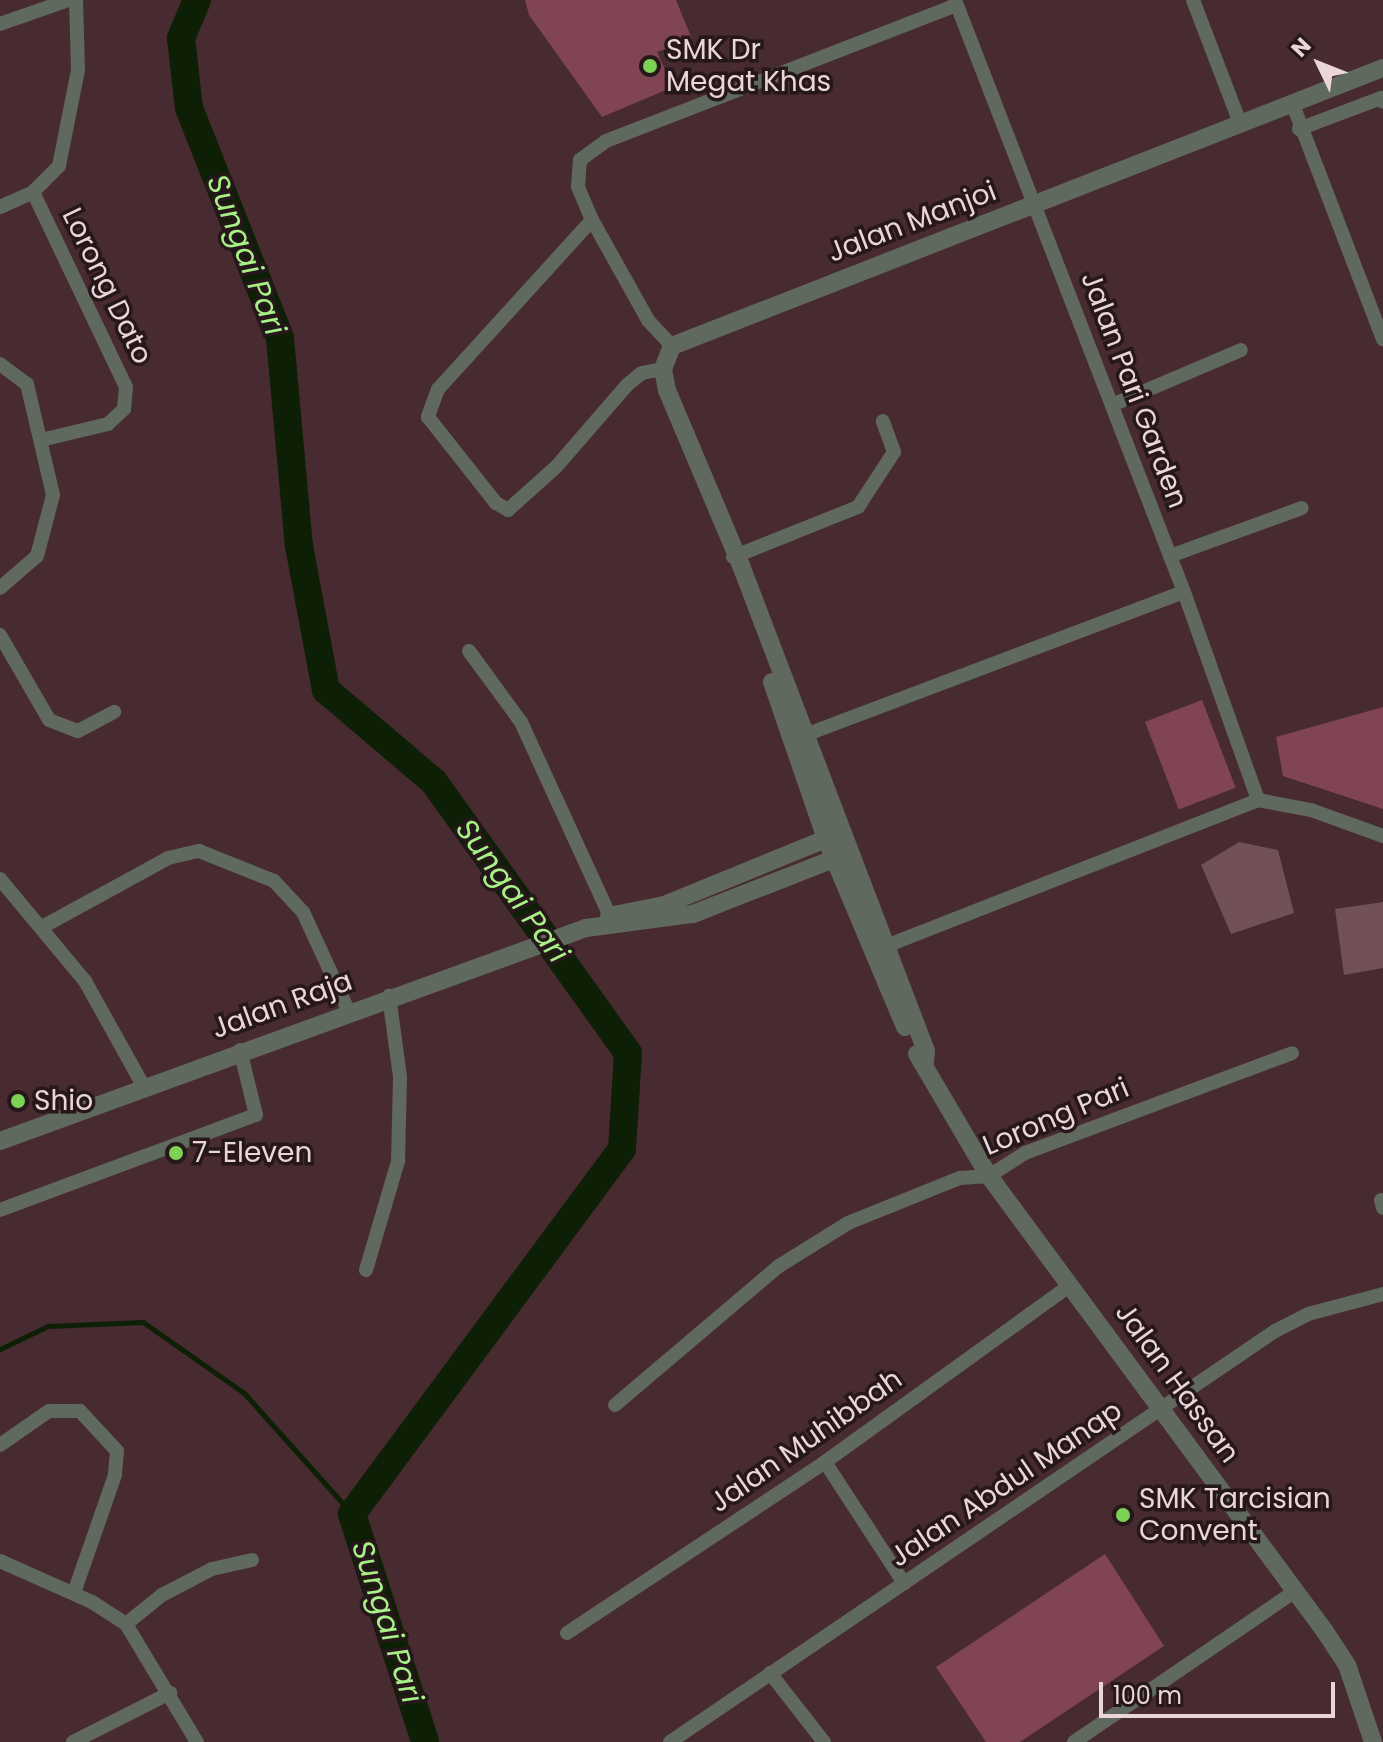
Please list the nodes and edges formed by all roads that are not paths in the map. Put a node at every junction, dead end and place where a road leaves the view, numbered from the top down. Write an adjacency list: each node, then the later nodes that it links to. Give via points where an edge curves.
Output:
1 (69, 0): 5 (street)
2 (76, 0): 11 (street, via 78,70 59,166)
3 (1193, 0): 9 (street)
4 (956, 2): 12 (street, Jalan Pari Garden); 14 (street, via 606,141 580,160 578,187)
5 (0, 24)
6 (1383, 68): 8 (street, Jalan Manjoi)
7 (1383, 102): 10 (street, via 1381,98)
8 (1293, 105): 9 (street, Jalan Manjoi); 10 (street)
9 (1240, 123): 12 (street, Jalan Manjoi)
10 (1299, 129): 15 (street)
11 (33, 192): 13 (street); 22 (street, Lorong Dato, via 126,387 124,409 108,424)
12 (1034, 206): 16 (street, Jalan Manjoi); 20 (street, Jalan Pari Garden)
13 (0, 207)
14 (592, 220): 16 (street, via 648,320); 19 (street, via 438,389 428,417 496,503 508,510 533,482 556,467 627,385 642,373)
15 (1383, 337)
16 (672, 346): 19 (street)
17 (1241, 350): 20 (street)
18 (0, 364): 22 (street, via 27,384)
19 (663, 369): 25 (street)
20 (1112, 405): 24 (street, Jalan Pari Garden)
21 (883, 421): 25 (street, via 894,452 858,507)
22 (41, 440): 26 (street, via 53,495 37,556)
23 (1302, 508): 24 (street)
24 (1170, 556): 27 (street, Jalan Pari Garden)
25 (733, 557): 31 (street); 34 (street)
26 (0, 588)
27 (1184, 592): 31 (street); 32 (street, Jalan Pari Garden)
28 (0, 635): 30 (street, via 49,720 78,731)
29 (469, 651): 38 (street, via 521,722 560,797)
30 (114, 712)
31 (805, 735): 35 (street)
32 (1258, 800): 33 (street, via 1311,810); 41 (street)
33 (1383, 836)
34 (826, 839): 35 (street); 36 (street); 38 (street, Jalan Raja, via 664,905)
35 (846, 842): 36 (street); 41 (street, Jalan Hassan)
36 (833, 859): 40 (street, Jalan Raja, via 693,914); 41 (street, Jalan Hassan)
37 (0, 879): 39 (street)
38 (610, 916): 40 (street, Jalan Raja)
39 (44, 926): 43 (street, via 168,858 199,851 274,881 303,912); 46 (street, via 85,981)
40 (586, 928): 42 (street, Jalan Raja)
41 (879, 950): 48 (street, Jalan Hassan, via 925,1062)
42 (389, 996): 43 (street, Jalan Raja); 50 (street, via 400,1077 398,1161)
43 (348, 1010): 44 (street, Jalan Raja)
44 (240, 1050): 46 (street, Jalan Raja); 49 (street, via 256,1115)
45 (1292, 1053): 48 (street, Lorong Pari, via 1025,1153)
46 (143, 1085): 47 (street, Jalan Raja)
47 (0, 1141)
48 (989, 1176): 51 (street, Jalan Hassan); 53 (street, Lorong Pari, via 960,1178 848,1223 779,1266)
49 (0, 1210)
50 (366, 1270)
51 (1070, 1285): 54 (street, Jalan Hassan); 56 (street, Jalan Muhibbah)
52 (1383, 1294): 54 (street, Jalan Abdul Manap, via 1308,1314 1275,1331)
53 (615, 1405)
54 (1165, 1409): 59 (street, Jalan Abdul Manap); 60 (street, Jalan Hassan)
55 (0, 1445): 61 (street, via 49,1411 80,1411 117,1451 115,1475)
56 (825, 1462): 59 (street); 63 (street, Jalan Muhibbah)
57 (252, 1560): 62 (street, via 212,1569 162,1595)
58 (0, 1561): 61 (street)
59 (904, 1583): 64 (street, Jalan Abdul Manap)
60 (1295, 1591): 70 (street); 71 (street, Jalan Hassan, via 1347,1665)
61 (74, 1593): 62 (street)
62 (126, 1624): 65 (street)
63 (567, 1633)
64 (770, 1673): 68 (street, Jalan Abdul Manap); 69 (street)
65 (170, 1693): 66 (street); 67 (street)
66 (73, 1742)
67 (197, 1742)
68 (670, 1742)
69 (824, 1742)
70 (1074, 1742)
71 (1373, 1742)

